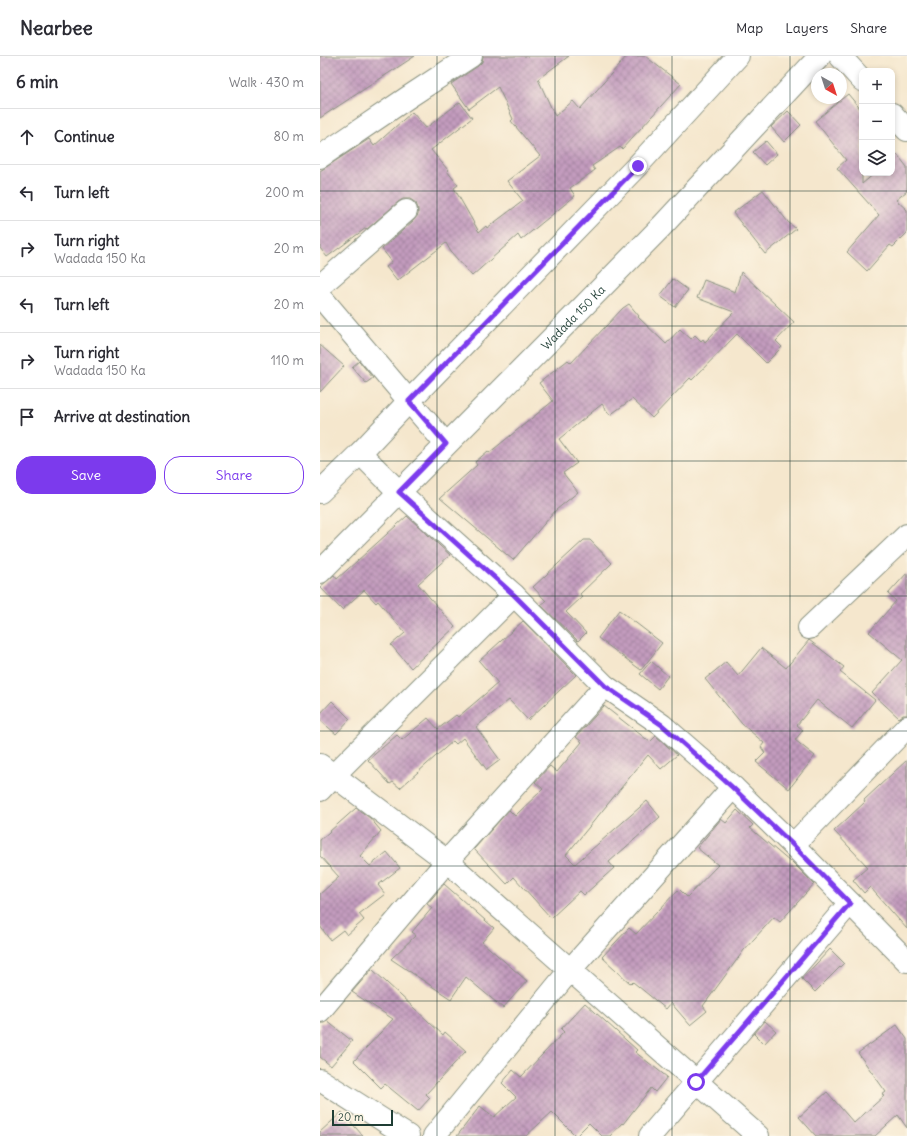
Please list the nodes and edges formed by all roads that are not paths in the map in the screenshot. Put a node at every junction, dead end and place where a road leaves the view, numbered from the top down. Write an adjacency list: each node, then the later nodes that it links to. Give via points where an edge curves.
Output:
1 (471, 56): 8 (street)
2 (738, 56): 12 (street, via 638,166)
3 (820, 56): 13 (street, Wadada 150 Ka, via 661,227)
4 (840, 56): 5 (street)
5 (859, 77)
6 (895, 117): 7 (street)
7 (907, 130)
8 (320, 157)
9 (406, 212): 10 (street)
10 (320, 286)
11 (320, 296): 12 (street)
12 (409, 401): 13 (street); 14 (street)
13 (446, 444): 16 (street, Wadada 150 Ka)
14 (360, 454): 15 (street); 16 (street)
15 (320, 492)
16 (399, 492): 18 (street, Wadada 150 Ka); 19 (street)
17 (907, 534): 20 (street)
18 (320, 572)
19 (514, 595): 21 (street); 23 (street)
20 (810, 628)
21 (605, 686): 24 (street, via 662,725); 26 (street)
22 (907, 727): 25 (street)
23 (324, 776): 26 (street)
24 (732, 787): 25 (street); 29 (street)
25 (793, 845): 27 (street)
26 (447, 861): 29 (street); 30 (street)
27 (850, 903): 28 (street); 32 (street)
28 (907, 961)
29 (570, 970): 32 (street); 34 (street)
30 (320, 1011)
31 (320, 1080): 33 (street)
32 (696, 1082): 35 (street); 36 (street)
33 (408, 1136)
34 (434, 1136)
35 (650, 1136)
36 (758, 1136)

